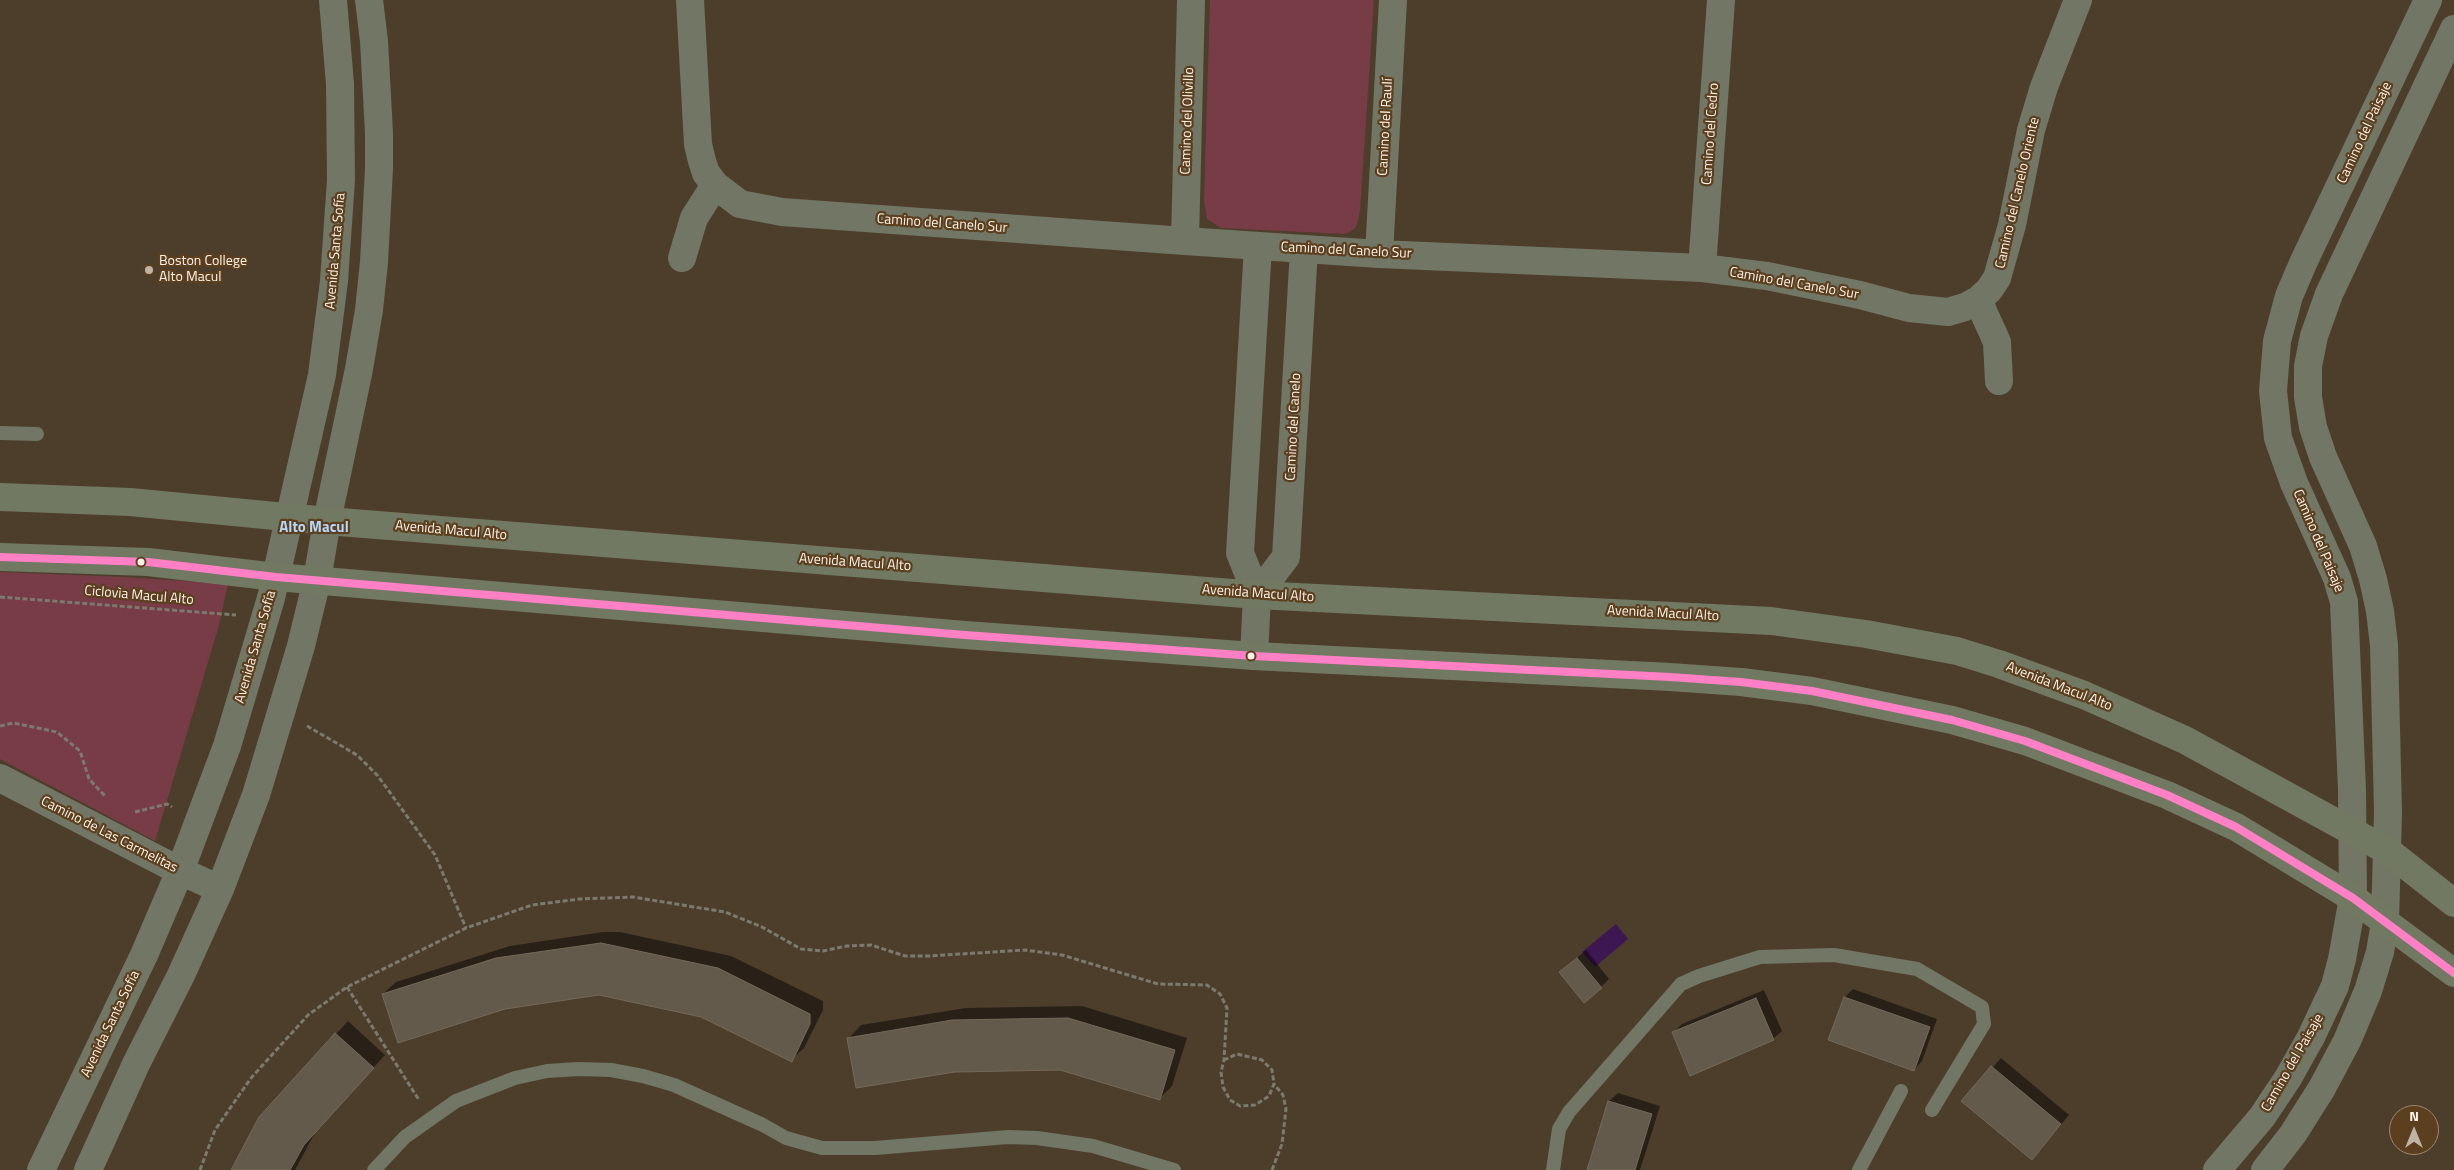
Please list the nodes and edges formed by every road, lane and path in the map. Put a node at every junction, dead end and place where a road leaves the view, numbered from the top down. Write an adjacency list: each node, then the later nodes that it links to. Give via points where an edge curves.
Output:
1 (333, 0): 22 (street, Avenida Santa Sofía, via 340,100 339,232 322,375)
2 (369, 0): 23 (street, via 379,133 374,262 369,310)
3 (690, 0): 10 (street, via 698,144 706,173)
4 (1191, 0): 11 (street, Camino del Olivillo)
5 (1393, 0): 14 (street, Camino del Raulí)
6 (1721, 0): 16 (street, Camino del Cedro)
7 (2078, 0): 17 (street, Camino del Canelo Oriente, via 2031,130 2003,260 1997,278)
8 (2428, 0): 36 (street, Camino del Paisaje, via 2290,296 2276,341 2274,417 2285,461 2337,578 2344,602)
9 (2454, 29): 37 (street, via 2328,294 2308,366 2308,397 2313,427 2322,457 2363,546 2380,612 2384,645)
10 (715, 185): 11 (street, Camino del Canelo Sur, via 740,204 782,212); 15 (street, via 694,218)
11 (1185, 241): 12 (street, Camino del Canelo Sur)
12 (1258, 246): 13 (street, Camino del Canelo Sur); 27 (street, via 1240,553)
13 (1304, 249): 14 (street, Camino del Canelo Sur); 27 (street, Camino del Canelo, via 1286,557)
14 (1379, 254): 16 (street, Camino del Canelo Sur)
15 (682, 258)
16 (1702, 268): 17 (street, Camino del Canelo Sur, via 1775,277 1930,312 1948,312)
17 (1978, 300): 18 (street, via 1997,342)
18 (2000, 381)
19 (0, 433): 20 (lane)
20 (37, 434)
21 (0, 497): 22 (street, Avenida Macul Alto, via 130,502)
22 (290, 517): 23 (street, Avenida Macul Alto); 26 (street, Avenida Santa Sofía)
23 (327, 521): 25 (street); 27 (street, Avenida Macul Alto)
24 (0, 557): 26 (street, via 148,562)
25 (317, 580): 26 (street); 29 (street); 30 (street)
26 (274, 587): 28 (path, Ciclovìa Macul Alto, via 234,616); 35 (street, Avenida Santa Sofía, via 247,683)
27 (1257, 595): 29 (street); 36 (street, Avenida Macul Alto, via 1771,621 1866,634 1956,652 2043,679 2186,740)
28 (0, 597)
29 (1254, 656): 40 (street, via 1678,677 1803,690 1882,704 2025,741 2167,794 2236,827)
30 (283, 712): 39 (street); 43 (path, via 357,754 378,776 435,854)
31 (0, 726): 33 (path, via 13,723 57,732 80,751 89,779)
32 (0, 778): 38 (street, Camino de Las Carmelitas)
33 (110, 802)
34 (129, 809): 35 (path, via 138,813 166,804)
35 (199, 823): 38 (street, Avenida Santa Sofía)
36 (2353, 832): 37 (street, Avenida Macul Alto); 40 (street, Camino del Paisaje)
37 (2388, 851): 41 (street, Avenida Macul Alto); 42 (street)
38 (180, 872): 39 (street, Camino de Las Carmelitas); 51 (street, Avenida Santa Sofía)
39 (220, 889): 52 (street)
40 (2354, 898): 42 (street); 59 (street, Camino del Paisaje, via 2334,986 2315,1029 2262,1117)
41 (2454, 903)
42 (2385, 922): 44 (street); 60 (street, via 2368,992 2347,1041 2293,1134)
43 (466, 928): 45 (path); 46 (path, via 532,905 634,897 725,912 762,927 801,949 823,952 871,945 904,956 1025,950 1062,955 1158,984 1206,985 1220,994 1227,1008)
44 (2454, 973)
45 (347, 987): 50 (path); 53 (path, via 308,1014 251,1078 215,1130)
46 (1224, 1060): 47 (path, via 1238,1054 1262,1060 1272,1070); 47 (path, via 1221,1072 1223,1087 1230,1100 1240,1106 1256,1105 1269,1096)
47 (1274, 1084): 56 (path, via 1283,1094 1286,1109 1282,1144)
48 (1901, 1092): 58 (lane)
49 (1932, 1110): 57 (lane, via 1984,1024 1982,1007 1917,969 1834,954 1760,957 1681,984 1570,1112 1559,1129)
50 (430, 1117): 54 (lane, via 405,1137); 55 (lane, via 456,1101 515,1078 579,1069 611,1070 674,1085 786,1138 822,1148 875,1148 998,1137 1037,1138 1093,1146)
51 (41, 1170)
52 (88, 1170)
53 (200, 1170)
54 (374, 1170)
55 (1174, 1170)
56 (1272, 1170)
57 (1553, 1170)
58 (1859, 1170)
59 (2217, 1170)
60 (2265, 1170)

